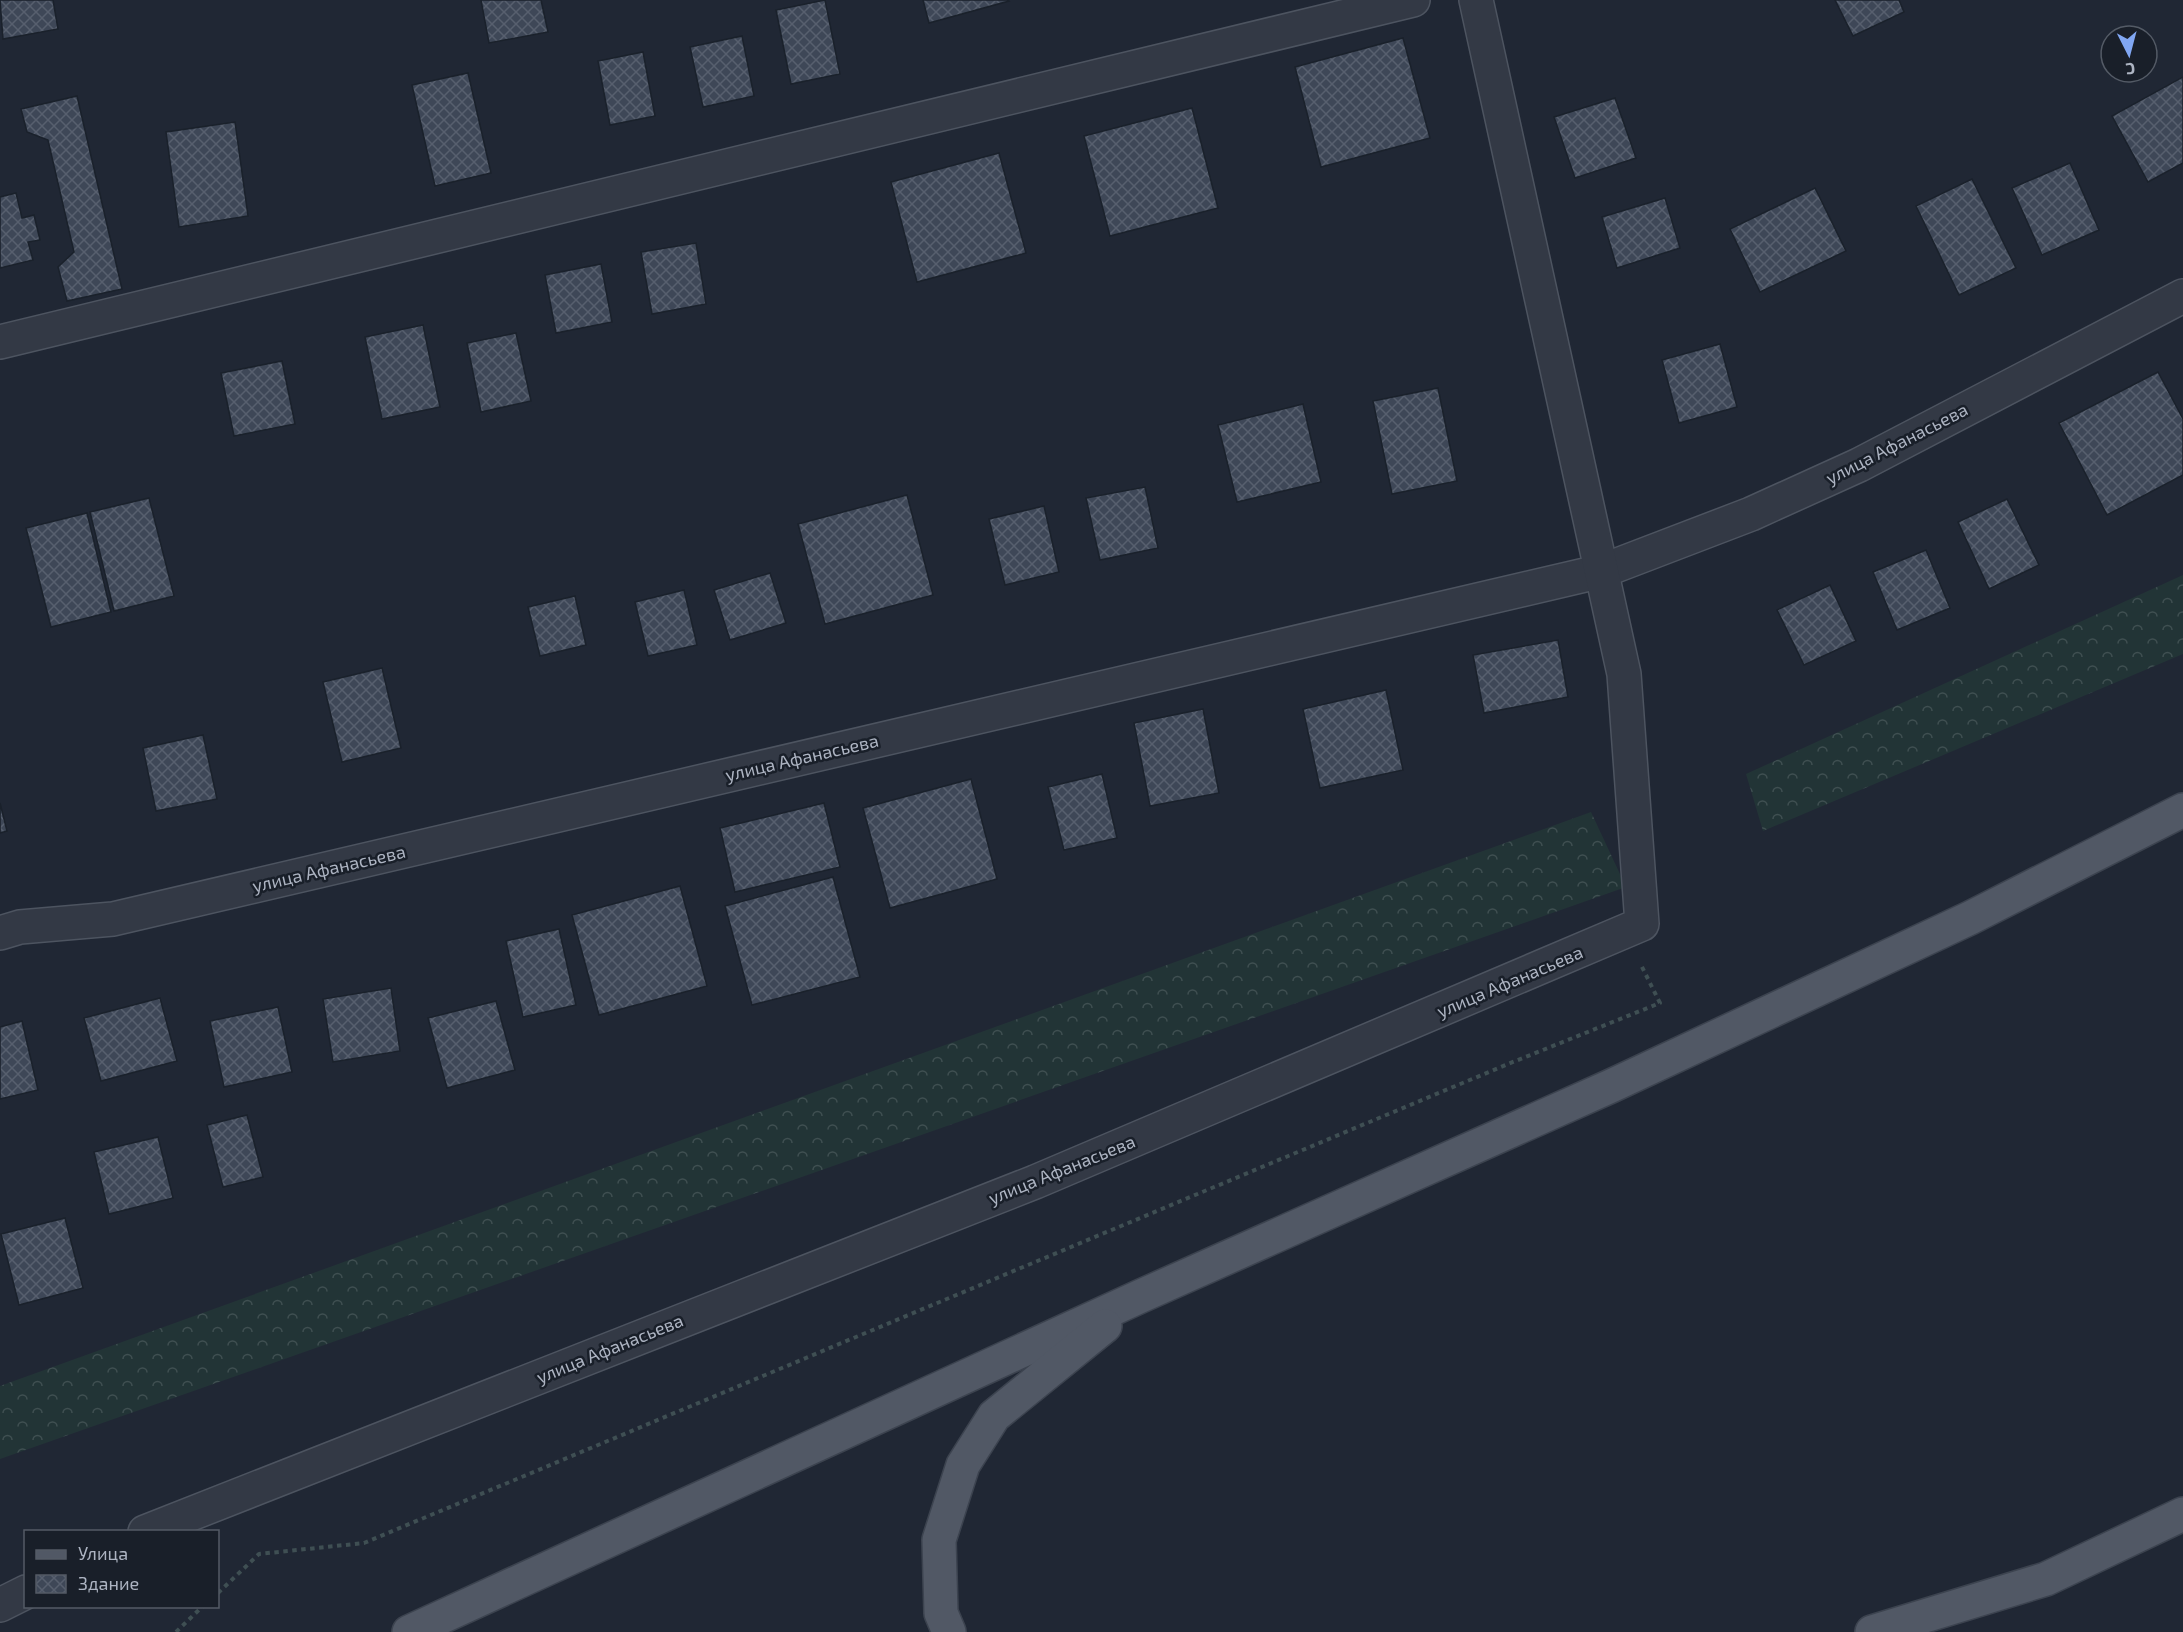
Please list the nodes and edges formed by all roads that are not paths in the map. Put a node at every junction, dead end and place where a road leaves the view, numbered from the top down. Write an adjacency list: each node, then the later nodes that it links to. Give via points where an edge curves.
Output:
1 (1413, 0): 4 (street)
2 (1476, 0): 5 (street)
3 (2183, 296): 5 (street, улица Афанасьева, via 1859,465 1751,514)
4 (0, 342)
5 (1602, 571): 7 (street, улица Афанасьева, via 113,919 20,927); 10 (street, улица Афанасьева, via 1624,674 1642,924 1035,1182)
6 (2183, 810): 8 (main road, via 1970,918 1611,1086)
7 (0, 933)
8 (1141, 1296): 13 (main road); 14 (main road, via 994,1416 963,1465 939,1540 941,1613)
9 (2183, 1514): 15 (main road, via 2046,1579)
10 (150, 1530)
11 (24, 1593): 12 (street)
12 (0, 1605)
13 (409, 1632)
14 (949, 1632)
15 (1872, 1632)

